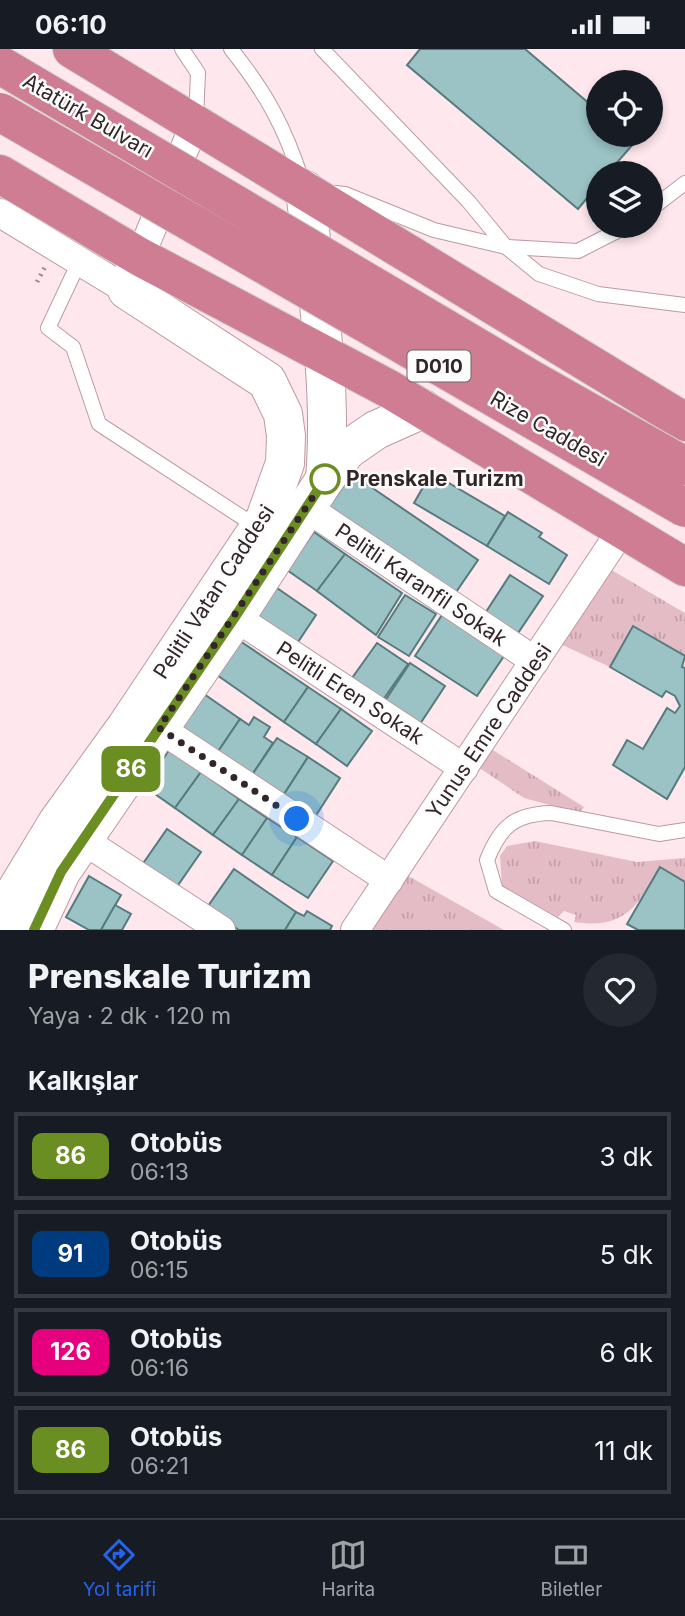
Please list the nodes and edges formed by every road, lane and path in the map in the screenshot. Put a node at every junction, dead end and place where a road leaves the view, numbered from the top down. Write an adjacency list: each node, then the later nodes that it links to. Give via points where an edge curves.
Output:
1 (72, 49): 7 (highway)
2 (182, 49): 7 (lane, Atatürk Bulvarı, via 198,73)
3 (231, 49): 10 (lane, via 263,88)
4 (322, 49): 16 (lane, via 469,202)
5 (0, 65): 11 (highway, Atatürk Bulvarı / D010, bridge)
6 (0, 112): 14 (highway, Atatürk Bulvarı / D010, bridge)
7 (195, 123): 10 (highway); 14 (street, Atatürk Bulvarı)
8 (0, 174): 18 (highway)
9 (685, 183): 12 (lane)
10 (305, 190): 16 (lane, via 345,194 434,230); 20 (street); 25 (highway)
11 (229, 199): 26 (highway, Rize Caddesi / D010, bridge)
12 (663, 200)
13 (0, 213): 17 (street)
14 (177, 215): 18 (street); 19 (street, via 160,241); 28 (highway, Rize Caddesi / D010, bridge)
15 (603, 238): 16 (lane, via 578,251)
16 (506, 247): 21 (lane, via 540,274 598,294)
17 (80, 260): 18 (street); 29 (lane, via 48,328 73,347 99,424)
18 (133, 274): 19 (highway); 29 (street, Pelitli Vatan Caddesi, via 267,381 283,414 285,463)
19 (179, 277): 22 (highway)
20 (316, 288): 22 (highway, via 293,312); 23 (street)
21 (685, 305)
22 (265, 321): 23 (highway)
23 (324, 352): 24 (highway); 27 (street, via 328,438)
24 (423, 409): 27 (street, Pelitli Vatan Caddesi, via 376,430 347,450); 30 (highway)
25 (685, 422)
26 (685, 466)
27 (316, 493): 32 (street, Pelitli Vatan Caddesi); 33 (street, Pelitli Karanfil Sokak)
28 (685, 508)
29 (259, 528): 39 (street, Pelitli Vatan Caddesi, via 57,823 11,899)
30 (621, 531): 31 (highway); 33 (street, Yunus Emre Caddesi)
31 (685, 567)
32 (235, 617): 34 (street, Pelitli Vatan Caddesi); 35 (street, Pelitli Eren Sokak)
33 (536, 661): 35 (street, Yunus Emre Caddesi)
34 (159, 728): 37 (street, Pelitli Vatan Caddesi); 38 (street)
35 (464, 768): 38 (street, Yunus Emre Caddesi)
36 (685, 830): 43 (lane, via 659,834 551,813 534,813 503,828 487,860 496,891)
37 (83, 840): 40 (street, Pelitli Vatan Caddesi, via 54,884); 41 (street)
38 (388, 880): 42 (street, Yunus Emre Caddesi)
39 (1, 930)
40 (34, 930)
41 (221, 930)
42 (355, 930)
43 (564, 930)

